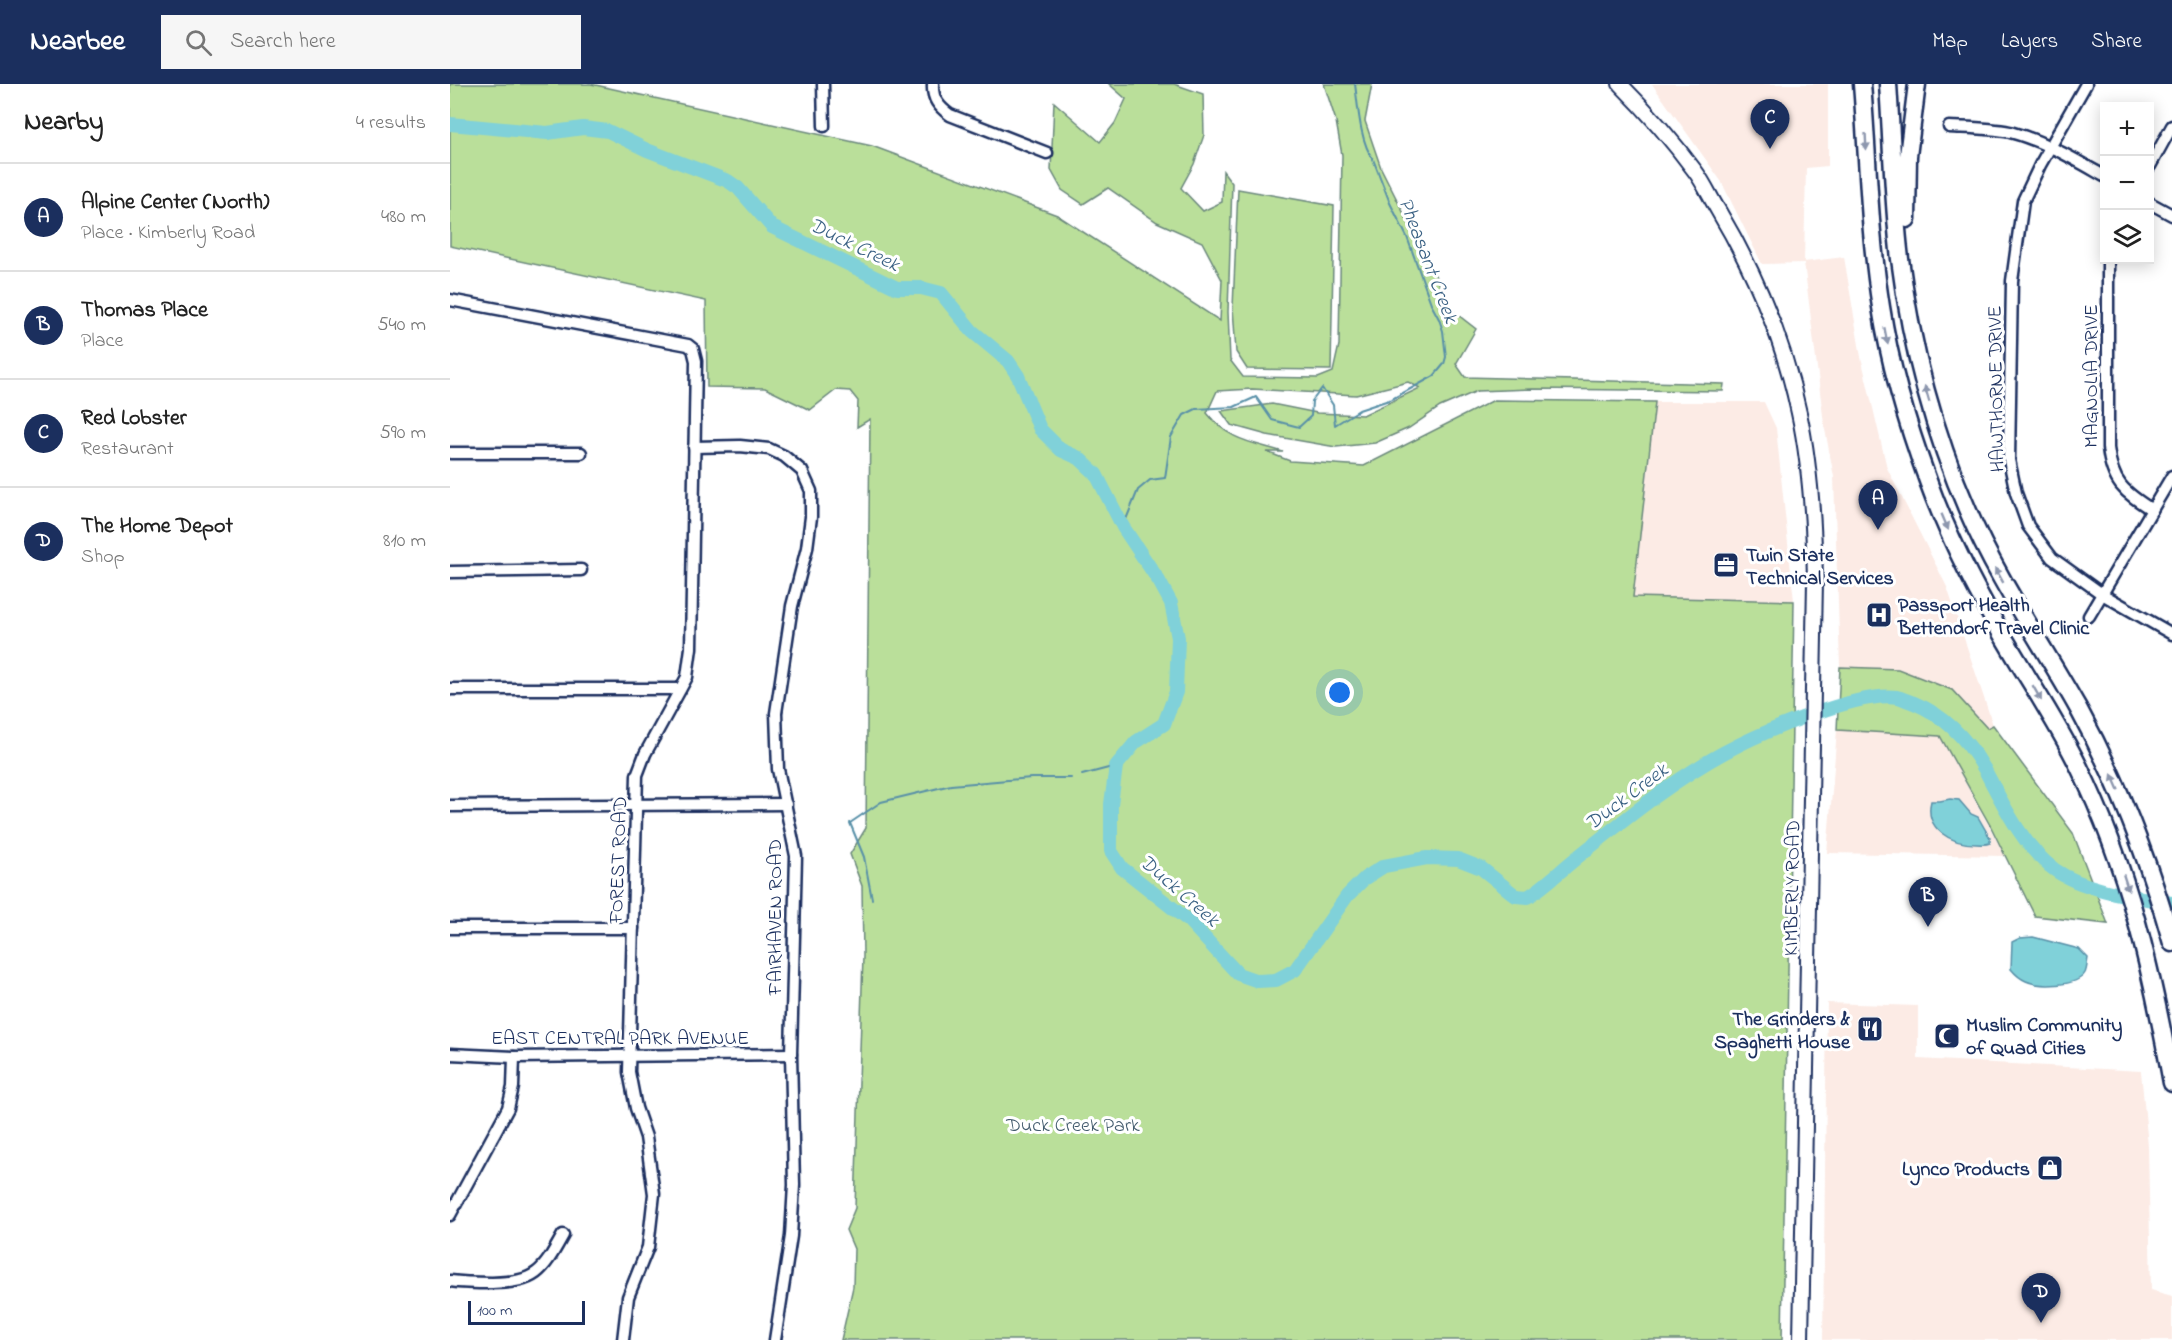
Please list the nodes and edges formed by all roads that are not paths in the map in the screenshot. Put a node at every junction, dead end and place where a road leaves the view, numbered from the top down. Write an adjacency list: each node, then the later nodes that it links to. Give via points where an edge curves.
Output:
1 (823, 84): 8 (street)
2 (933, 84): 12 (street, via 936,101 950,116)
3 (1862, 84): 42 (highway, one-way to 42, via 1869,205 1881,307 1914,441 1969,574 2079,767 2106,830 2143,937)
4 (1888, 84): 18 (highway)
5 (1917, 84): 18 (highway, via 1908,156 1909,259)
6 (2086, 84): 11 (street, HAWTHORNE DRIVE)
7 (1627, 86): 48 (main road, KIMBERLY ROAD, via 1696,172 1757,284 1804,438 1814,526 1815,683)
8 (824, 126)
9 (2172, 126): 13 (street)
10 (1949, 127): 11 (street, via 2002,131)
11 (2051, 146): 14 (street); 27 (street, HAWTHORNE DRIVE, via 2023,201 2017,235 2012,281 2009,460 2028,526 2052,558)
12 (1047, 153)
13 (2154, 159)
14 (2100, 174)
15 (2154, 205): 16 (street)
16 (2172, 215)
17 (2108, 264): 24 (street, MAGNOLIA DRIVE, via 2110,466 2117,483)
18 (1904, 285): 37 (highway, one-way to 18, via 2138,835 2103,755 1996,570 1969,513 1929,400)
19 (450, 300): 20 (street, FOREST ROAD, via 688,345 696,360)
20 (694, 447): 31 (street, FOREST ROAD, via 691,648 687,677); 32 (street, FAIRHAVEN ROAD, via 769,449 802,471 811,491 812,517 792,606 776,713 778,769)
21 (450, 453): 22 (street)
22 (581, 453)
23 (2172, 476): 24 (street)
24 (2152, 510): 27 (street)
25 (580, 570): 26 (street)
26 (450, 572)
27 (2102, 594): 28 (street); 29 (street, HAWTHORNE DRIVE)
28 (2089, 616)
29 (2172, 634)
30 (450, 689): 31 (street)
31 (680, 689): 34 (street, FOREST ROAD, via 645,753 637,775)
32 (786, 804): 34 (street); 39 (street, FAIRHAVEN ROAD, via 796,856)
33 (450, 806): 34 (street)
34 (636, 806): 36 (street, FOREST ROAD)
35 (450, 928): 36 (street)
36 (633, 928): 40 (street, FOREST ROAD)
37 (2172, 943)
38 (450, 1054): 41 (street, EAST CENTRAL PARK AVENUE)
39 (791, 1054): 40 (street, EAST CENTRAL PARK AVENUE); 47 (street, FAIRHAVEN ROAD, via 792,1236)
40 (629, 1056): 41 (street, EAST CENTRAL PARK AVENUE); 46 (street, FOREST ROAD, via 654,1194 648,1247 628,1297)
41 (514, 1057): 43 (street, via 508,1108)
42 (2172, 1083)
43 (450, 1215)
44 (563, 1235): 45 (street, via 538,1272 522,1281)
45 (450, 1281)
46 (623, 1340)
47 (775, 1340)
48 (1801, 1340)

